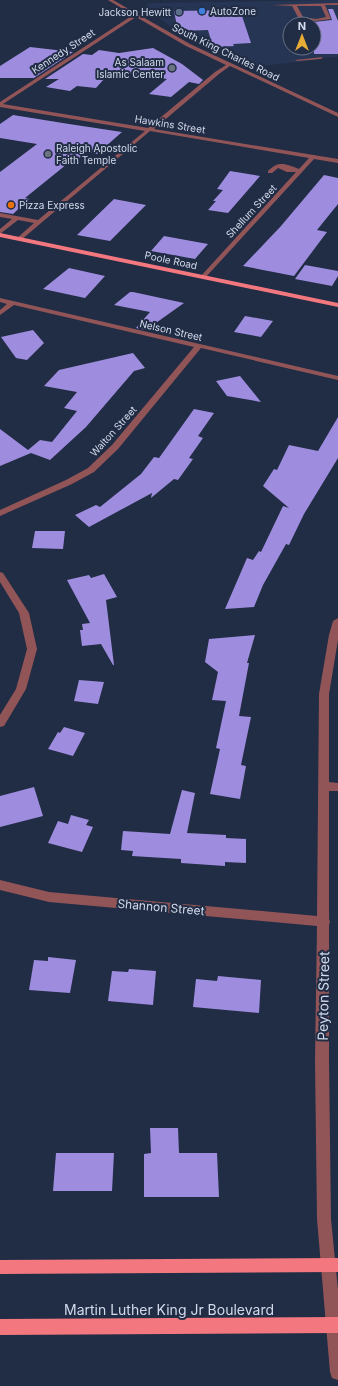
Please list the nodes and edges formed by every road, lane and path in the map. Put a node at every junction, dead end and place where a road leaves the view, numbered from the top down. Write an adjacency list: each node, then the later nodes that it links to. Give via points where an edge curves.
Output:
1 (110, 0): 6 (street, South King Charles Road)
2 (322, 4): 3 (street); 5 (street); 5 (street, via 329,18 316,20 301,18)
3 (338, 4)
4 (274, 5): 5 (street)
5 (294, 5)
6 (137, 15): 9 (street, South King Charles Road, via 183,43); 10 (street, Kennedy Street)
7 (321, 58): 8 (street)
8 (297, 60)
9 (229, 65): 11 (street, South King Charles Road); 12 (street)
10 (0, 104): 12 (street, Hawkins Street)
11 (338, 115)
12 (150, 130): 13 (street, Hawkins Street); 19 (street)
13 (313, 157): 14 (street, Hawkins Street); 15 (street, Shellum Street)
14 (338, 161)
15 (298, 171): 16 (street, via 281,168 278,164); 23 (street, Shellum Street)
16 (270, 172)
17 (0, 215): 18 (street)
18 (17, 218): 19 (street); 20 (street)
19 (39, 222): 22 (street)
20 (3, 226): 21 (street)
21 (0, 233): 22 (main road, Poole Road)
22 (19, 239): 23 (main road, Poole Road)
23 (203, 277): 26 (main road, Poole Road)
24 (0, 300): 25 (street, Nelson Street)
25 (12, 303): 27 (street); 28 (street, Nelson Street)
26 (338, 305)
27 (0, 313)
28 (199, 346): 29 (street, Nelson Street); 30 (street, Walton Street, via 115,446 91,470)
29 (338, 378)
30 (0, 513)
31 (0, 576): 33 (street, via 24,613 32,649 21,689)
32 (338, 621): 34 (street, Peyton Street, via 324,694)
33 (0, 723)
34 (323, 786): 35 (street); 37 (street, Peyton Street)
35 (338, 787)
36 (0, 885): 37 (street, Shannon Street, via 49,897)
37 (324, 922): 38 (street, Peyton Street, via 324,1203)
38 (333, 1265): 39 (main road); 40 (street, Peyton Street)
39 (0, 1267)
40 (336, 1325): 41 (main road, Martin Luther King Jr Boulevard); 42 (street, Peyton Street)
41 (0, 1327)
42 (338, 1372)

